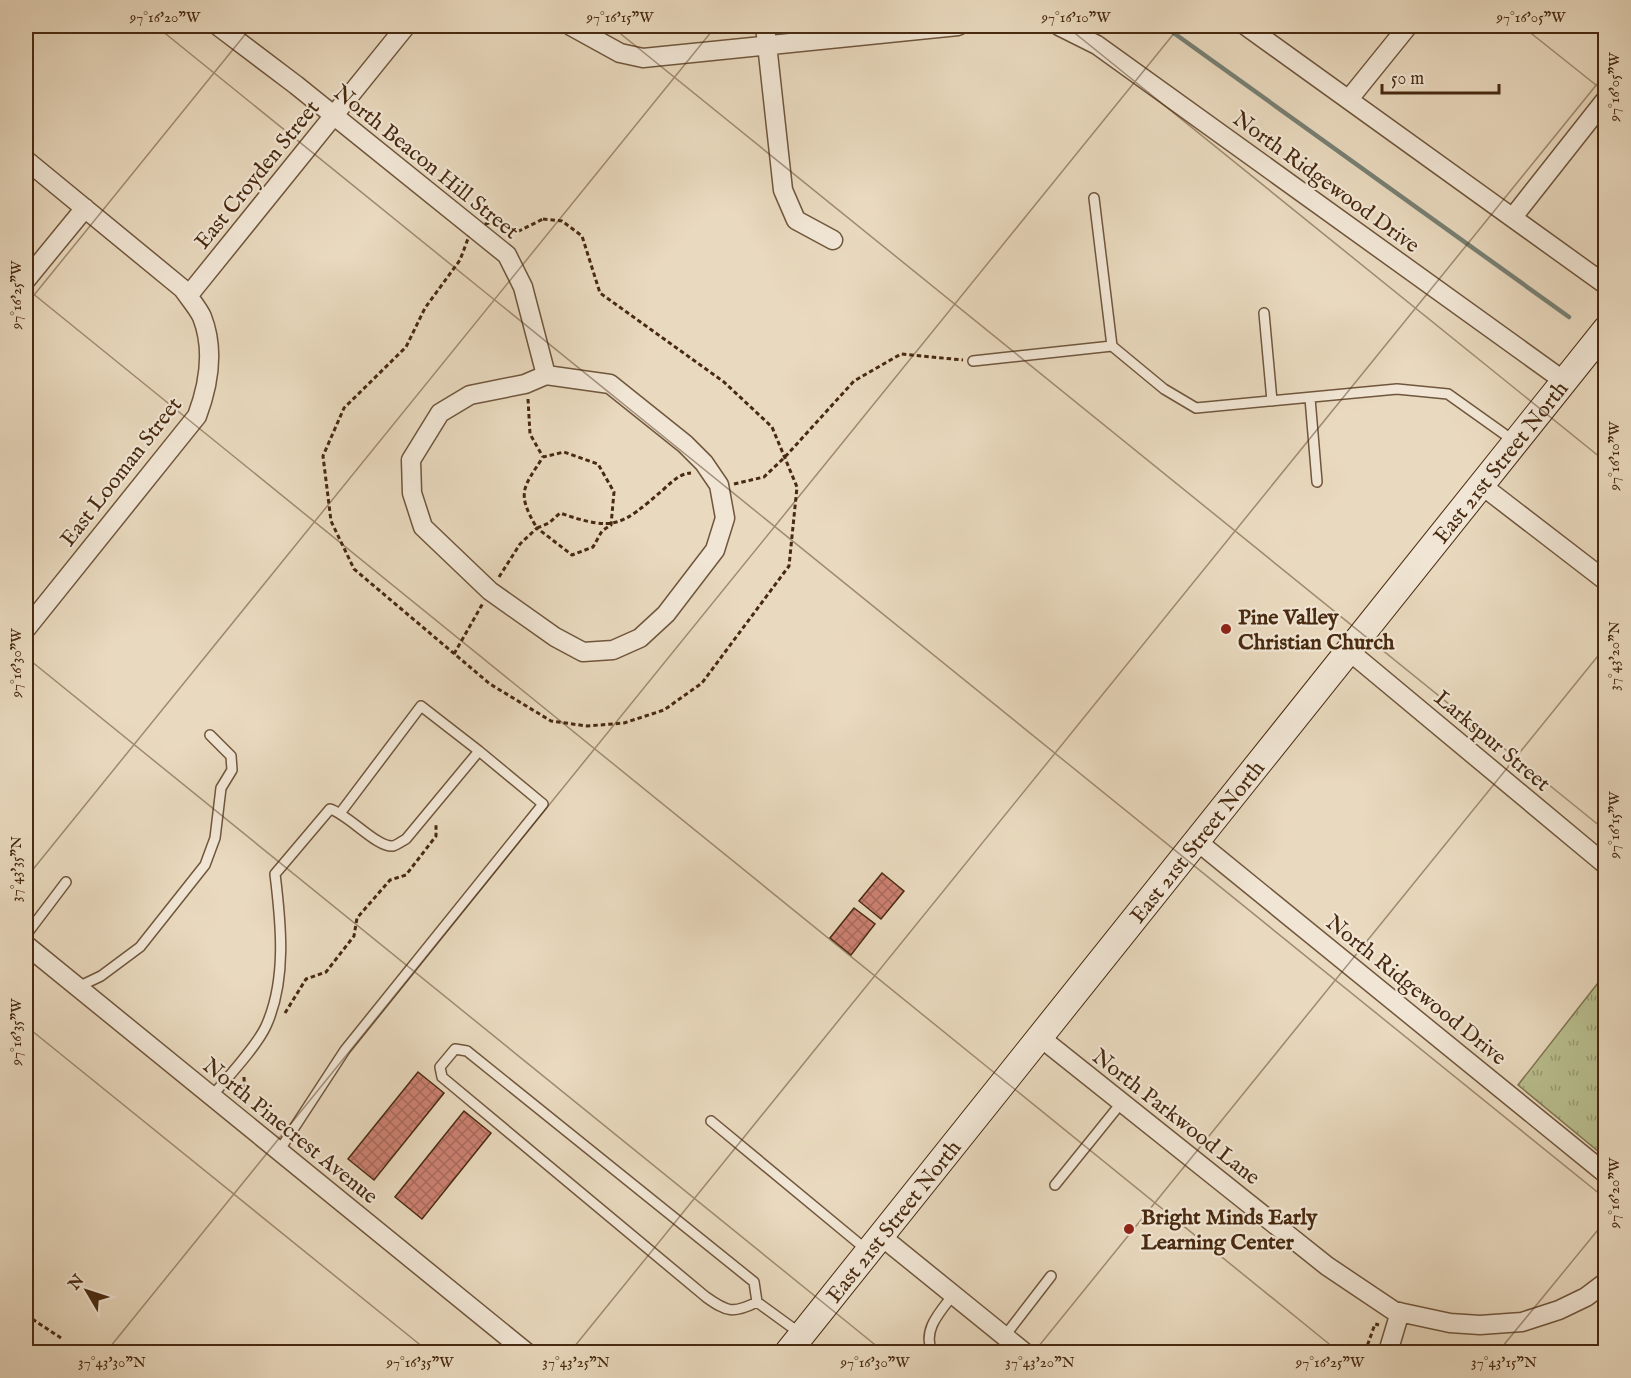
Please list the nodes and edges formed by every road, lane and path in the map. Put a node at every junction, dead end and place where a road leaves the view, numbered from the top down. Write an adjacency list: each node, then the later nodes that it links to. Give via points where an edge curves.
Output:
1 (218, 26): 12 (street, North Beacon Hill Street)
2 (406, 26): 12 (street, East Croyden Street)
3 (571, 26): 9 (street, via 620,53 643,58)
4 (765, 26): 9 (street)
5 (958, 26): 9 (street)
6 (1059, 26): 26 (street, North Ridgewood Drive, via 1097,45)
7 (1245, 26): 10 (street)
8 (1408, 26): 10 (street)
9 (766, 46): 17 (street, via 783,190 796,220)
10 (1350, 99): 16 (street)
11 (1605, 99): 16 (street)
12 (334, 116): 20 (street, East Croyden Street); 25 (street, North Beacon Hill Street, via 507,255 523,287)
13 (26, 160): 15 (street)
14 (1094, 198): 23 (lane)
15 (85, 208): 18 (street); 20 (street)
16 (1513, 217): 19 (street)
17 (833, 240)
18 (26, 280)
19 (1605, 285)
20 (188, 296): 40 (street, East Looman Street, via 202,316 209,353 208,386 197,416)
21 (1264, 313): 29 (lane)
22 (1605, 329): 26 (main road, East 21st Street North)
23 (1112, 346): 24 (lane); 29 (lane, via 1164,389 1196,408)
24 (973, 362): 35 (path, via 901,354 854,381 764,477)
25 (546, 375): 27 (street); 35 (street, via 610,384 685,444)
26 (1564, 381): 30 (main road, East 21st Street North)
27 (525, 384): 31 (path, via 530,434); 39 (street, via 470,395 440,413 411,460 412,493 423,527)
28 (1310, 398): 29 (lane); 30 (lane, via 1397,389 1448,393); 33 (lane)
29 (1272, 401)
30 (1514, 441): 34 (main road, East 21st Street North)
31 (543, 457): 36 (path, via 564,452 598,464 614,492); 37 (path, via 526,484 524,506)
32 (695, 480): 36 (path, via 691,473 680,475 636,513)
33 (1317, 482)
34 (1480, 484): 38 (street); 41 (main road, East 21st Street North)
35 (719, 485): 39 (street, via 725,518 715,550 666,614 640,638 613,650 583,652)
36 (611, 525): 37 (path, via 560,513 549,524); 37 (path, via 602,531 593,547 572,555)
37 (537, 528): 39 (path, via 520,544)
38 (1605, 581)
39 (490, 591): 42 (path)
40 (26, 629)
41 (1349, 651): 47 (main road, East 21st Street North, via 1255,765); 48 (street, Larkspur Street)
42 (454, 654)
43 (210, 735): 52 (lane, via 231,756 232,770 221,788 215,838 205,865 141,947 101,976)
44 (479, 751): 45 (lane, via 406,840 393,846 383,845); 45 (lane, via 421,706); 60 (lane, via 543,804 345,1050)
45 (341, 812): 56 (lane, via 330,809 275,874 281,960 276,998 266,1028)
46 (436, 822): 53 (path, via 436,836 406,875 390,880 357,918 354,936 326,972 306,979)
47 (1198, 842): 54 (main road, East 21st Street North); 61 (street, North Ridgewood Drive)
48 (1605, 865)
49 (66, 882): 50 (lane)
50 (26, 935)
51 (26, 945): 52 (street, North Pinecrest Avenue)
52 (78, 987): 56 (street, North Pinecrest Avenue)
53 (281, 1018)
54 (1041, 1038): 57 (street, North Parkwood Lane); 63 (main road, East 21st Street North)
55 (250, 1067): 58 (path, via 244,1077)
56 (212, 1096): 60 (street, North Pinecrest Avenue)
57 (1122, 1102): 62 (lane); 68 (street, North Parkwood Lane, via 1328,1266)
58 (245, 1105)
59 (711, 1121): 63 (lane)
60 (279, 1150): 73 (street, North Pinecrest Avenue)
61 (1605, 1174)
62 (1055, 1185)
63 (876, 1245): 66 (street); 72 (main road, East 21st Street North)
64 (1051, 1276): 70 (lane)
65 (1605, 1282): 68 (street, North Parkwood Lane, via 1586,1297 1522,1322 1449,1323)
66 (953, 1295): 70 (street); 74 (lane, via 930,1330)
67 (757, 1302): 67 (lane, via 739,1311 721,1308 706,1297 442,1077 440,1067 455,1049 467,1051 754,1282); 72 (lane)
68 (1400, 1312): 76 (street)
69 (26, 1315): 71 (path)
70 (1004, 1337): 75 (street)
71 (61, 1338)
72 (795, 1344)
73 (526, 1353)
74 (932, 1353)
75 (1024, 1353)
76 (1388, 1353)

